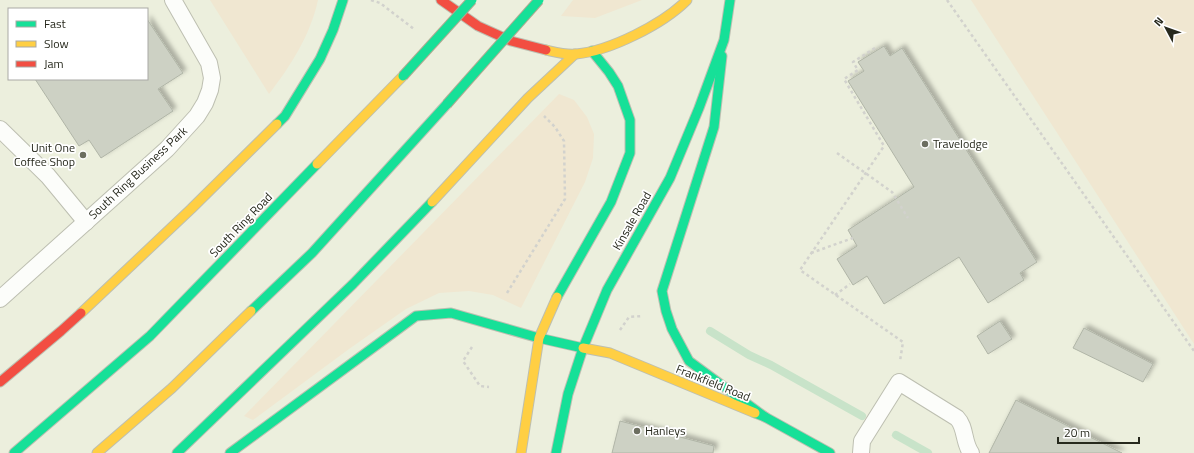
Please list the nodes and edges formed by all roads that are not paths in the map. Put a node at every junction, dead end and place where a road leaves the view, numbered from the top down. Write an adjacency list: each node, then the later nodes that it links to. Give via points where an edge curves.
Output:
1 (173, 0): 12 (lane, South Ring Business Park, via 210,63 210,90 197,116 167,149)
2 (343, 0): 16 (main road, via 320,59 284,116 191,209 61,331)
3 (442, 0): 10 (main road, via 478,26 511,41 543,50)
4 (472, 0): 18 (main road, South Ring Road, bridge, via 403,76 150,336)
5 (540, 0): 19 (main road, bridge, via 312,253 172,388)
6 (687, 0): 9 (main road, via 676,11 631,38)
7 (730, 0): 8 (main road, Kinsale Road)
8 (724, 40): 15 (main road, Kinsale Road, via 670,178 607,290); 17 (main road, via 714,127 662,291 672,329 689,360)
9 (592, 51): 10 (main road); 14 (main road, via 618,86 630,120 630,152 611,202 554,303)
10 (575, 54): 20 (main road, via 528,98 456,178 353,284)
11 (0, 128): 12 (lane, via 48,176)
12 (86, 222): 13 (lane, South Ring Business Park)
13 (0, 299)
14 (539, 338): 15 (main road, Frankfield Road); 21 (main road, Frankfield Road, via 451,312 416,316); 22 (main road)
15 (583, 348): 17 (main road, Frankfield Road, via 610,353); 23 (main road, Kinsale Road, via 568,394)
16 (0, 382)
17 (764, 417): 24 (main road, Frankfield Road)
18 (14, 453)
19 (97, 453)
20 (177, 453)
21 (230, 453)
22 (521, 453)
23 (556, 453)
24 (830, 453)
25 (861, 453): 26 (lane, via 862,441 899,382 957,418 961,422 967,448)
26 (971, 453)

